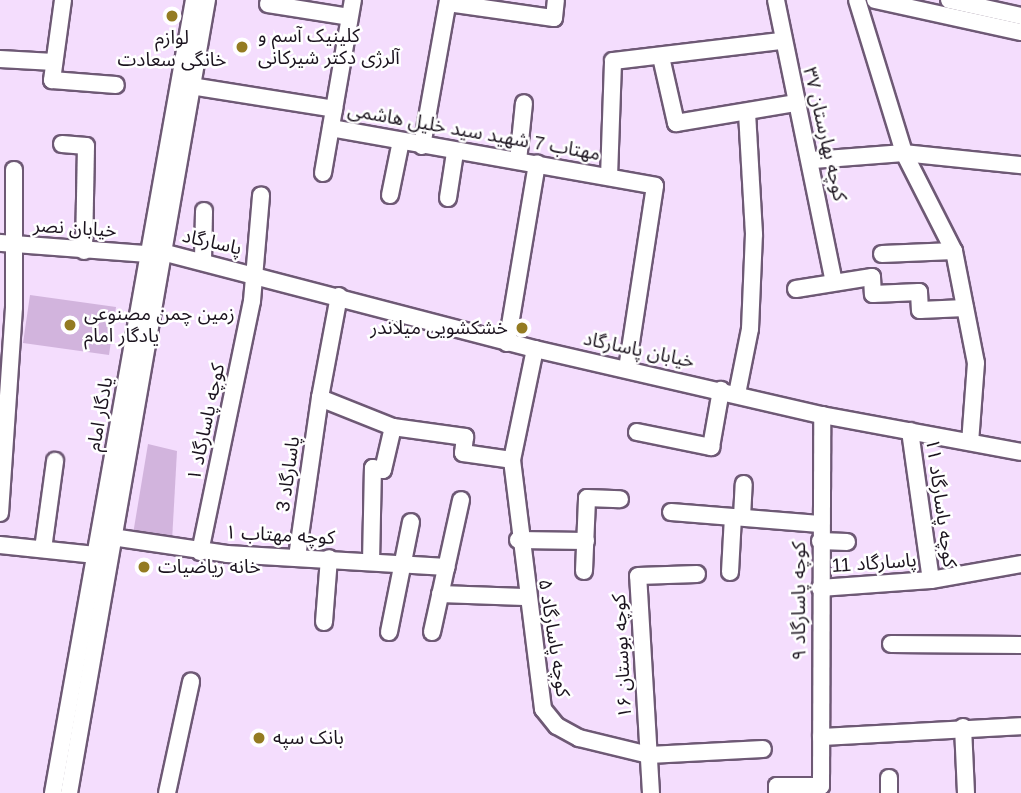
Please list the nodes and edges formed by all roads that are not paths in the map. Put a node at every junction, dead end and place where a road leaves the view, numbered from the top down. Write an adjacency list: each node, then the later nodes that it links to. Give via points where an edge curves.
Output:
1 (63, 0): 18 (street)
2 (194, 0): 45 (street, یادگار امام)
3 (207, 0): 20 (street, یادگار امام)
4 (353, 0): 13 (street)
5 (556, 0): 10 (street, via 554,18)
6 (776, 0): 15 (street, کوچه بهارستان ۳۷)
7 (857, 0): 30 (street)
8 (875, 0): 14 (street)
9 (949, 0): 12 (street)
10 (448, 2): 28 (street)
11 (268, 4): 13 (street)
12 (1014, 10)
13 (349, 17): 23 (street)
14 (1021, 32)
15 (781, 41): 16 (street); 22 (street, کوچه بهارستان ۳۷)
16 (662, 57): 24 (street, via 676,123); 37 (street, via 613,61)
17 (0, 59): 18 (street)
18 (54, 62): 19 (street, via 52,79)
19 (117, 85)
20 (191, 86): 23 (street); 45 (street, یادگار امام)
21 (524, 103): 32 (street)
22 (796, 103): 24 (street); 31 (street, کوچه بهارستان ۳۷)
23 (334, 110): 25 (street)
24 (747, 114): 57 (street, via 754,234 750,329)
25 (331, 128): 26 (street, مهتاب 7 شهید سید خلیل هاشمی); 36 (street)
26 (401, 141): 28 (street, مهتاب 7 شهید سید خلیل هاشمی); 39 (street)
27 (62, 144): 43 (street, via 86,146)
28 (422, 146): 29 (street, مهتاب 7 شهید سید خلیل هاشمی)
29 (455, 153): 32 (street, مهتاب 7 شهید سید خلیل هاشمی); 40 (street)
30 (904, 153): 31 (street); 34 (street); 44 (street)
31 (813, 160): 49 (street, کوچه بهارستان ۳۷)
32 (518, 161): 33 (street, مهتاب 7 شهید سید خلیل هاشمی)
33 (537, 163): 37 (street, مهتاب 7 شهید سید خلیل هاشمی); 54 (street)
34 (1021, 165)
35 (13, 170): 42 (street)
36 (323, 173)
37 (609, 177): 56 (street, مهتاب 7 شهید سید خلیل هاشمی, via 654,186)
38 (261, 195): 48 (street, کوچه پاسارگاد ۱)
39 (390, 195)
40 (447, 198)
41 (204, 211): 47 (street)
42 (7, 244): 43 (street, خیابان نصر); 52 (street)
43 (84, 251): 45 (street, خیابان نصر)
44 (954, 251): 46 (street); 53 (street)
45 (155, 253): 47 (street, پاسارگاد); 58 (street, یادگار امام)
46 (883, 254)
47 (202, 260): 48 (street, پاسارگاد)
48 (253, 273): 51 (street, خیابان پاسارگاد); 83 (street, کوچه پاسارگاد ۱, via 252,301)
49 (834, 282): 50 (street); 53 (street, via 872,277 873,294 919,292 920,310)
50 (796, 289)
51 (339, 296): 54 (street, خیابان پاسارگاد); 59 (street, پاسارگاد 3)
52 (7, 307): 72 (street)
53 (965, 308): 64 (street, via 976,363)
54 (507, 343): 55 (street, خیابان پاسارگاد)
55 (535, 349): 56 (street, خیابان پاسارگاد); 66 (street, کوچه پاسارگاد ۵)
56 (627, 368): 57 (street, خیابان پاسارگاد)
57 (729, 392): 60 (street, خیابان پاسارگاد); 63 (street, via 711,447)
58 (132, 397): 76 (street, یادگار امام); 84 (street, یادگار امام)
59 (320, 398): 61 (street); 85 (street, پاسارگاد 3)
60 (822, 415): 62 (street, خیابان پاسارگاد); 75 (street, کوچه پاسارگاد ۹)
61 (393, 427): 66 (street, via 465,437 463,453); 87 (street, via 383,470 373,468)
62 (911, 431): 64 (street, خیابان پاسارگاد); 94 (street, کوچه پاسارگاد ۱۱)
63 (636, 432)
64 (970, 442): 65 (street, خیابان پاسارگاد)
65 (1021, 452)
66 (512, 460): 77 (street, کوچه پاسارگاد ۵)
67 (55, 461): 82 (street)
68 (744, 484): 73 (street)
69 (620, 499): 78 (street, کوچه پاسارگاد ۵, via 587,498)
70 (461, 500): 90 (street)
71 (671, 512): 73 (street)
72 (0, 513)
73 (737, 517): 75 (street); 92 (street)
74 (411, 522): 88 (street)
75 (820, 524): 79 (street, کوچه پاسارگاد ۹)
76 (112, 537): 83 (street, کوچه مهتاب ۱); 111 (street, یادگار امام)
77 (518, 540): 78 (street); 97 (street, کوچه پاسارگاد ۵)
78 (586, 541): 91 (street, کوچه پاسارگاد ۵)
79 (820, 541): 80 (street); 95 (street, کوچه پاسارگاد ۹)
80 (847, 542)
81 (0, 545): 82 (street)
82 (43, 549): 84 (street)
83 (200, 552): 85 (street, کوچه مهتاب ۱)
84 (95, 555): 110 (street, یادگار امام)
85 (297, 557): 86 (street, کوچه مهتاب ۱)
86 (329, 558): 87 (street, کوچه مهتاب ۱); 98 (street)
87 (371, 562): 88 (street, کوچه مهتاب ۱)
88 (404, 562): 90 (street, کوچه مهتاب ۱); 99 (street)
89 (1021, 564): 94 (street, پاسارگاد 11)
90 (447, 567): 96 (street)
91 (584, 571)
92 (730, 572)
93 (697, 574): 108 (street, کوچه بوستان ۱۶, via 638,576)
94 (931, 580): 95 (street, پاسارگاد 11)
95 (820, 588): 106 (street, کوچه پاسارگاد ۹)
96 (440, 594): 97 (street); 100 (street)
97 (524, 597): 108 (street, کوچه پاسارگاد ۵, via 536,683 550,718 579,738)
98 (324, 622)
99 (389, 632)
100 (432, 632)
101 (891, 644): 102 (street)
102 (1021, 645)
103 (191, 682): 112 (street)
104 (1021, 726): 105 (street)
105 (963, 727): 106 (street); 114 (street)
106 (821, 737): 109 (street, کوچه پاسارگاد ۹, via 821,786)
107 (763, 749): 108 (street, کوچه پاسارگاد ۵)
108 (649, 755): 113 (street, کوچه بوستان ۱۶)
109 (777, 790)
110 (52, 793)
111 (69, 793)
112 (167, 793)
113 (651, 793)
114 (966, 793)

